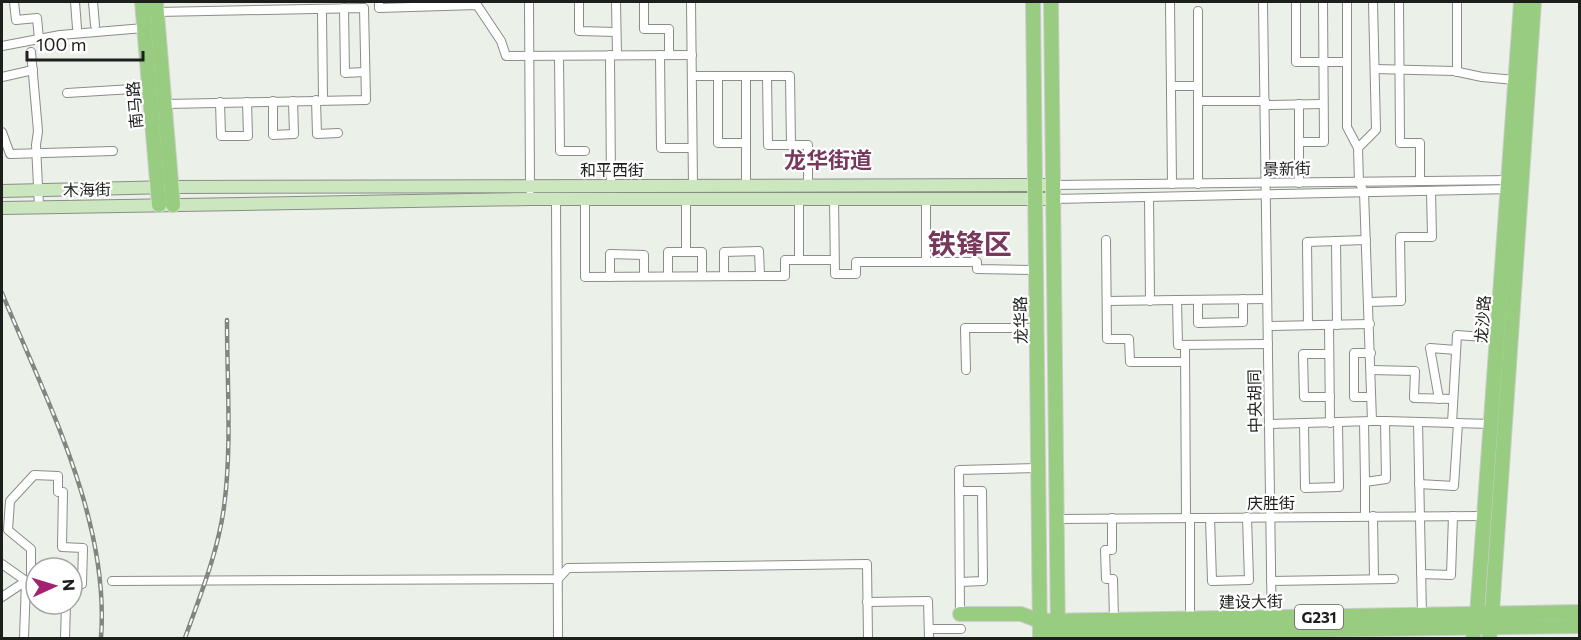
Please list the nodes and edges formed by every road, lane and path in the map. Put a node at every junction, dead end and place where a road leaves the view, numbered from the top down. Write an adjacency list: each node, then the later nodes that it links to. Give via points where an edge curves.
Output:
1 (14, 2): 33 (street, via 16,20 37,18)
2 (75, 2): 31 (street)
3 (93, 2): 29 (street)
4 (142, 2): 30 (main road, 南马路)
5 (379, 2): 23 (street, via 379,8)
6 (529, 2): 39 (street)
7 (579, 2): 32 (street, via 579,31)
8 (616, 2): 32 (street)
9 (644, 2): 37 (street, via 644,29 669,29)
10 (692, 2): 38 (street)
11 (1033, 2): 95 (main road, 龙华路)
12 (1051, 2): 96 (main road)
13 (1170, 2): 54 (street)
14 (1263, 2): 64 (street, 中央胡同)
15 (1296, 2): 41 (street, via 1296,62)
16 (1323, 2): 41 (street)
17 (1347, 2): 42 (street)
18 (1374, 2): 43 (street)
19 (1399, 2): 44 (street)
20 (1457, 2): 47 (street)
21 (1521, 2): 53 (main road, 龙沙路)
22 (1534, 2): 84 (main road, 龙沙路)
23 (434, 4): 24 (street)
24 (469, 4): 39 (street, via 477,5 501,41 506,56)
25 (157, 7): 26 (street); 65 (main road, 南马路)
26 (344, 8): 46 (street, via 364,8); 46 (street, via 345,73)
27 (1198, 11): 55 (street)
28 (322, 14): 58 (street)
29 (95, 26)
30 (144, 27): 33 (street); 56 (main road, 南马路)
31 (77, 28)
32 (616, 32): 36 (street)
33 (39, 39): 34 (street)
34 (2, 46)
35 (32, 52): 45 (street)
36 (613, 55): 37 (street); 40 (street); 86 (street)
37 (664, 55): 38 (street); 73 (street, via 661,148)
38 (692, 55): 49 (street)
39 (530, 56): 40 (street); 85 (street)
40 (559, 56): 76 (street, via 560,151)
41 (1323, 62): 42 (street); 67 (street)
42 (1347, 62): 74 (street, via 1347,127)
43 (1375, 69): 44 (street); 74 (street, via 1376,130)
44 (1400, 69): 47 (street); 78 (street, via 1400,143 1420,143)
45 (33, 70): 48 (street); 77 (street)
46 (365, 72): 58 (street, via 366,100)
47 (1457, 72): 53 (street)
48 (2, 76)
49 (692, 76): 50 (street); 73 (street)
50 (718, 76): 51 (street); 71 (street, via 718,143)
51 (746, 76): 52 (street); 71 (street)
52 (767, 76): 72 (street, via 790,76); 72 (street, via 768,145)
53 (1515, 80): 84 (main road, 龙沙路)
54 (1171, 86): 55 (street); 81 (street)
55 (1198, 86): 61 (street)
56 (149, 88): 57 (street); 90 (main road, 南马路)
57 (67, 93)
58 (320, 100): 60 (street); 69 (street, via 317,134)
59 (273, 101): 60 (street); 60 (street, via 273,135 294,134); 63 (street)
60 (293, 101)
61 (1198, 101): 64 (street); 82 (street)
62 (220, 102): 63 (street); 63 (street, via 221,136 248,136); 65 (street)
63 (247, 102)
64 (1265, 103): 66 (street); 83 (street, 中央胡同)
65 (165, 104): 91 (main road, 南马路)
66 (1299, 104): 67 (street); 70 (street)
67 (1323, 104): 70 (street, via 1324,142)
68 (2, 132): 77 (street, via 10,154)
69 (338, 133)
70 (1299, 142): 80 (street)
71 (746, 143): 88 (street)
72 (791, 145): 89 (street, via 808,145)
73 (692, 148): 87 (street)
74 (1358, 148): 79 (street)
75 (113, 151): 77 (street)
76 (585, 151)
77 (36, 153): 92 (street)
78 (1420, 181): 79 (street, 景新街); 84 (street, 景新街)
79 (1359, 182): 80 (street, 景新街); 97 (street)
80 (1299, 183): 83 (street, 景新街)
81 (1172, 184): 82 (street, 景新街); 96 (street, 景新街)
82 (1198, 184): 83 (street, 景新街)
83 (1266, 184): 98 (street, 中央胡同)
84 (1515, 184): 94 (street, 景新街); 136 (main road, 龙沙路); 192 (main road, 龙沙路)
85 (530, 186): 86 (main road, 和平西街); 91 (main road, 和平西街); 105 (street)
86 (611, 186): 87 (main road, 和平西街)
87 (693, 186): 88 (main road, 和平西街)
88 (746, 186): 89 (main road, 和平西街)
89 (808, 186): 95 (main road, 和平西街)
90 (157, 187): 91 (main road, 木海街); 92 (main road, 木海街); 108 (main road, 南马路)
91 (172, 187): 108 (main road, 南马路)
92 (38, 190): 93 (main road, 木海街); 109 (street)
93 (2, 191)
94 (1431, 191): 97 (street, 景新街); 130 (street, via 1432,237 1400,237 1401,301)
95 (1035, 192): 96 (main road, 和平西街); 104 (main road, 和平西街); 117 (main road, 龙华路)
96 (1053, 192): 99 (street, 景新街); 170 (main road)
97 (1364, 192): 98 (street, 景新街); 111 (street)
98 (1266, 194): 99 (street, 景新街); 125 (street, 中央胡同)
99 (1149, 196): 129 (street)
100 (800, 198): 101 (main road, 和平西街); 103 (main road, 和平西街); 114 (street)
101 (834, 198): 104 (main road, 和平西街); 115 (street)
102 (556, 199): 105 (main road, 和平西街); 106 (main road, 和平西街); 176 (street)
103 (686, 199): 106 (main road, 和平西街); 113 (street)
104 (926, 199): 116 (street)
105 (530, 200): 108 (main road, 和平西街)
106 (585, 200): 123 (street, via 585,277)
107 (3, 205): 109 (main road, 木海街)
108 (166, 205): 109 (main road, 木海街)
109 (39, 207)
110 (1106, 240): 128 (street)
111 (1366, 240): 112 (street); 130 (street)
112 (1336, 241): 132 (street, via 1307,242); 133 (street)
113 (686, 252): 119 (street, via 668,252); 120 (street, via 702,252)
114 (799, 260): 115 (street); 122 (street, via 785,260 785,276)
115 (834, 260): 116 (street, via 835,274 856,274 856,262)
116 (926, 261): 117 (street, via 977,262 976,269)
117 (1036, 270): 135 (main road, 龙华路)
118 (645, 276): 119 (street); 123 (street); 123 (street, via 645,255 610,255)
119 (668, 276): 120 (street)
120 (702, 276): 121 (street)
121 (724, 276): 122 (street); 122 (street, via 724,252 759,251)
122 (760, 276)
123 (610, 277)
124 (1243, 299): 125 (street); 127 (street); 127 (street, via 1243,322 1198,323)
125 (1268, 299): 134 (street, 中央胡同)
126 (1177, 300): 127 (street); 129 (street); 138 (street, via 1178,345)
127 (1198, 300)
128 (1107, 301): 129 (street); 142 (street, via 1107,339 1129,339 1130,362)
129 (1150, 301)
130 (1369, 302): 131 (street)
131 (1370, 324): 133 (street); 140 (street)
132 (1308, 325): 133 (street); 134 (street)
133 (1333, 325): 141 (street)
134 (1268, 326): 137 (street, 中央胡同)
135 (1037, 328): 143 (street, via 965,328); 157 (main road, 龙华路)
136 (1497, 338): 139 (street, via 1457,335); 156 (main road, 龙沙路)
137 (1268, 344): 138 (street); 155 (street, 中央胡同)
138 (1185, 345): 142 (street)
139 (1456, 350): 147 (street, via 1430,348); 148 (street)
140 (1371, 353): 144 (street); 146 (street, via 1354,353 1354,397)
141 (1329, 354): 145 (street); 145 (street, via 1303,354 1304,397)
142 (1185, 363): 168 (street)
143 (966, 370)
144 (1371, 370): 146 (street); 147 (street, via 1415,371 1414,398)
145 (1330, 397): 153 (street)
146 (1371, 397): 149 (street)
147 (1439, 399): 148 (street)
148 (1453, 399): 154 (street)
149 (1368, 421): 150 (street); 153 (street); 158 (street)
150 (1385, 421): 151 (street); 158 (street, via 1386,479)
151 (1418, 422): 154 (street); 159 (street)
152 (1304, 423): 153 (street); 153 (street, via 1305,488 1317,488 1339,487); 155 (street)
153 (1334, 423)
154 (1455, 423): 156 (street); 159 (street, via 1454,486)
155 (1269, 424): 166 (street, 中央胡同)
156 (1491, 424): 164 (main road, 龙沙路)
157 (1038, 468): 160 (street, via 959,470); 199 (main road, 龙华路)
158 (1365, 482): 161 (street)
159 (1419, 484): 162 (street)
160 (959, 491): 181 (street); 181 (street, via 982,491 983,581)
161 (1369, 516): 162 (street, 庆胜街); 166 (street, 庆胜街); 177 (street)
162 (1420, 516): 163 (street, 庆胜街); 174 (street)
163 (1453, 516): 164 (street, 庆胜街); 174 (street, via 1451,575)
164 (1484, 516): 194 (main road, 龙沙路)
165 (1247, 517): 166 (street, 庆胜街); 169 (street, 庆胜街); 169 (street, via 1249,580 1212,581)
166 (1270, 517): 180 (street, 中央胡同)
167 (1112, 518): 168 (street, 庆胜街); 170 (street, 庆胜街); 191 (street, via 1112,550 1105,550 1105,569 1106,579 1113,579)
168 (1188, 518): 169 (street, 庆胜街); 190 (street)
169 (1210, 518)
170 (1057, 519): 198 (main road)
171 (31, 556): 172 (street, via 31,549 8,530 10,501 34,476 58,476 58,492 63,492 62,547 83,548)
172 (83, 556)
173 (2, 564): 175 (street)
174 (1421, 574): 187 (street)
175 (24, 578)
176 (558, 579): 179 (street); 184 (street, via 568,567 867,564); 204 (street)
177 (1374, 579): 178 (street); 180 (street)
178 (1394, 579)
179 (112, 581)
180 (1270, 581): 197 (street, 中央胡同)
181 (960, 582): 186 (street)
182 (24, 586): 183 (street)
183 (2, 597)
184 (867, 602): 195 (street, via 928,601); 205 (street)
185 (1580, 612): 192 (main road, 建设大街 / G231)
186 (960, 614): 199 (main road, 建设大街, via 1021,614)
187 (1422, 615): 194 (main road, 建设大街 / G231); 197 (main road, 建设大街 / G231)
188 (27, 616): 202 (street)
189 (65, 616): 203 (street)
190 (1190, 619): 191 (main road, 建设大街 / G231); 197 (main road, 建设大街 / G231)
191 (1114, 620): 198 (main road, 建设大街 / G231)
192 (1490, 626): 193 (main road, 建设大街 / G231); 194 (main road, 建设大街 / G231)
193 (1580, 626)
194 (1476, 627): 200 (main road, 建设大街 / G231)
195 (928, 628): 196 (street); 206 (street)
196 (961, 629)
197 (1271, 629): 200 (main road, 建设大街 / G231); 201 (main road, 建设大街 / G231)
198 (1058, 631): 199 (main road, 建设大街 / G231); 201 (main road, 建设大街 / G231)
199 (1038, 633)
200 (1384, 634)
201 (1184, 635)
202 (24, 639)
203 (64, 639)
204 (558, 639)
205 (868, 639)
206 (928, 639)

